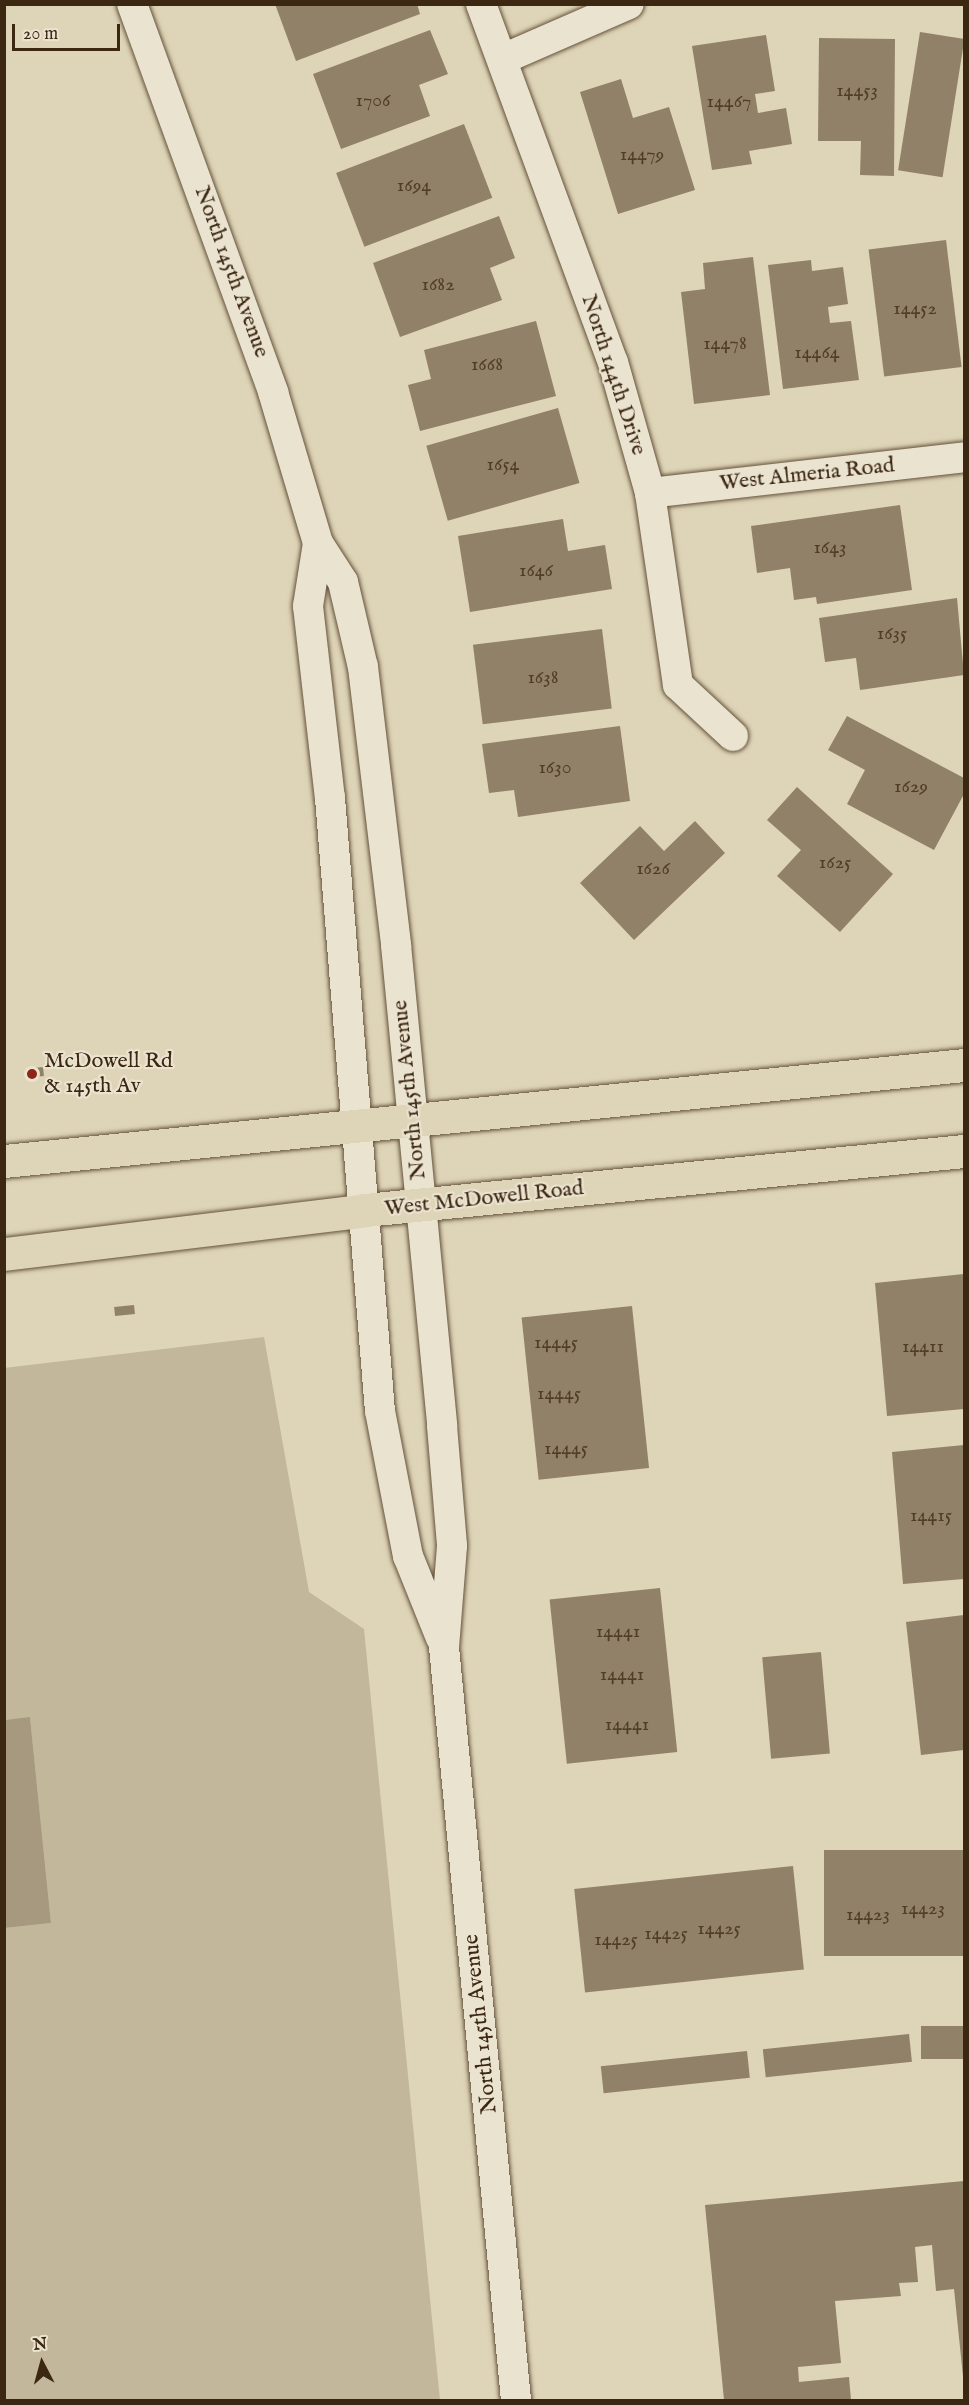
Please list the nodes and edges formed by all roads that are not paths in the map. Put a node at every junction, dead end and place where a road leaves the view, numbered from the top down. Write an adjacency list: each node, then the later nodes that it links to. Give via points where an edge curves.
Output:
1 (132, 4): 7 (street, North 145th Avenue, via 270,382)
2 (481, 4): 4 (street, North 144th Drive)
3 (629, 4): 4 (street)
4 (503, 59): 6 (street, North 144th Drive, via 613,362)
5 (964, 457): 6 (street, West Almeria Road)
6 (650, 493): 8 (street, North 144th Drive, via 678,685)
7 (318, 543): 10 (street, North 145th Avenue, via 343,582 363,667); 11 (street, North 145th Avenue, via 308,606)
8 (733, 736)
9 (964, 1065): 10 (main road)
10 (413, 1118): 11 (main road); 14 (street, North 145th Avenue)
11 (358, 1125): 13 (main road); 15 (street, North 145th Avenue)
12 (964, 1151): 14 (main road, West McDowell Road)
13 (4, 1161)
14 (422, 1205): 15 (main road, West McDowell Road); 17 (street, North 145th Avenue, via 452,1546)
15 (365, 1210): 16 (main road, West McDowell Road); 17 (street, North 145th Avenue, via 380,1411 408,1556)
16 (4, 1254)
17 (444, 1647): 18 (street, North 145th Avenue)
18 (516, 2400)

